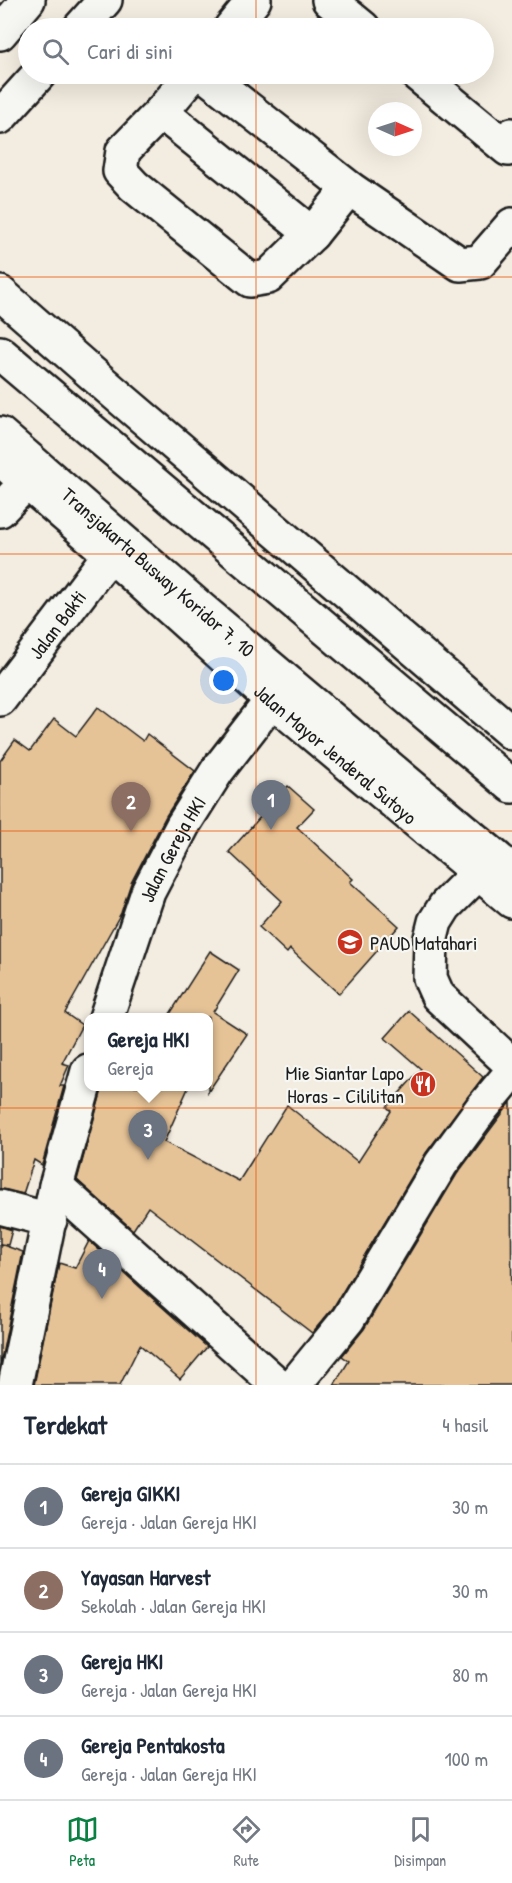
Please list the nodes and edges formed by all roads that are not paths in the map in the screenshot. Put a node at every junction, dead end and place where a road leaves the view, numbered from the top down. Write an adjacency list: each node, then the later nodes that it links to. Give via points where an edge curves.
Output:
1 (28, 0): 8 (main road)
2 (105, 0): 5 (main road)
3 (254, 0): 6 (main road)
4 (329, 0): 7 (main road)
5 (89, 18)
6 (239, 18)
7 (351, 18)
8 (0, 33)
9 (30, 84): 14 (main road)
10 (185, 84): 13 (main road)
11 (217, 84): 16 (main road)
12 (430, 84): 15 (main road)
13 (161, 112): 18 (main road); 18 (main road, via 123,151 120,171 226,261 250,280 268,277)
14 (0, 117)
15 (511, 146)
16 (349, 188): 17 (main road, via 460,264 480,262); 18 (main road)
17 (512, 225)
18 (312, 234)
19 (0, 293): 28 (main road)
20 (0, 353): 29 (main road)
21 (0, 434): 30 (main road, Transjakarta Busway Koridor 7, 10)
22 (0, 459): 23 (main road, Jalan Mayor Jenderal Sutoyo)
23 (27, 482): 24 (main road); 25 (main road, Jalan Mayor Jenderal Sutoyo)
24 (0, 510)
25 (110, 554): 26 (main road, Jalan Bakti); 27 (main road, Jalan Mayor Jenderal Sutoyo)
26 (1, 695)
27 (273, 700): 31 (main road, Jalan Mayor Jenderal Sutoyo); 33 (main road, Jalan Gereja HKI, via 217,771 183,825 148,892)
28 (512, 733)
29 (512, 786)
30 (512, 871)
31 (479, 872): 32 (main road, Jalan Mayor Jenderal Sutoyo); 34 (main road, via 445,906 435,922 430,978 438,996)
32 (512, 901)
33 (107, 1013)
34 (512, 1065)
35 (512, 1072): 42 (main road, via 441,1164 348,1319)
36 (84, 1085): 37 (main road)
37 (56, 1186): 39 (main road); 41 (main road)
38 (0, 1207): 39 (main road)
39 (50, 1220): 40 (main road)
40 (15, 1385)
41 (278, 1385)
42 (294, 1385)

